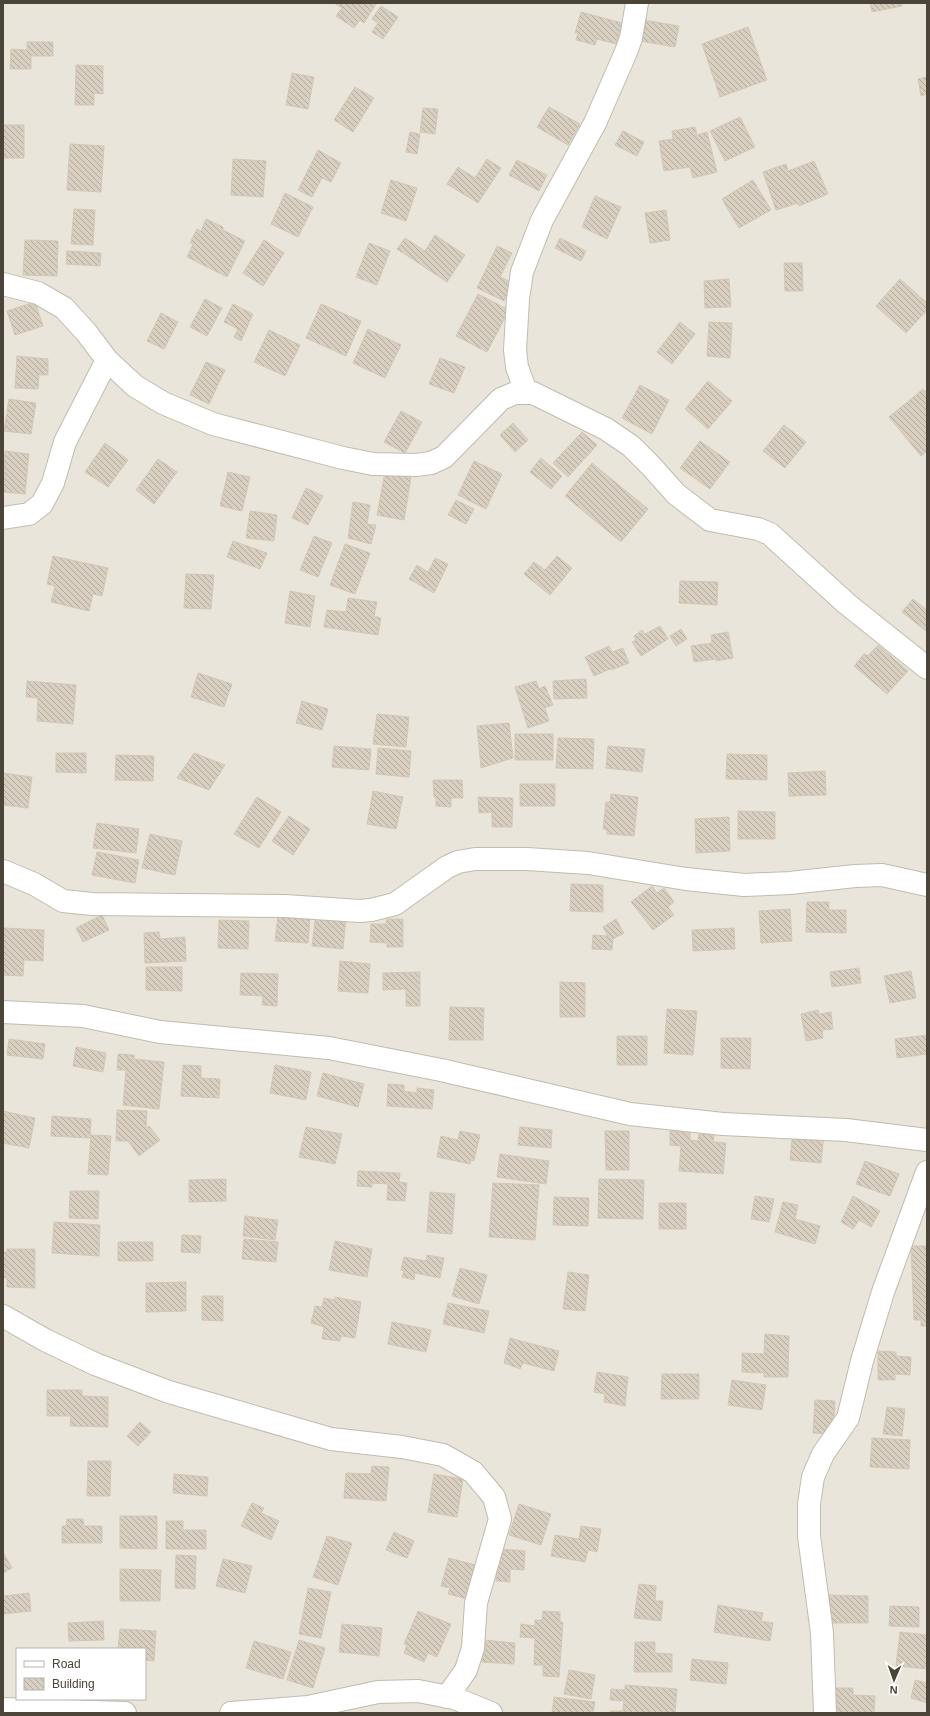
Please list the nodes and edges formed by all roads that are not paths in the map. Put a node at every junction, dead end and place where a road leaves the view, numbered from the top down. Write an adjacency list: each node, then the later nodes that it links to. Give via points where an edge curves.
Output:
1 (637, 3): 4 (street, via 626,52 595,123 542,220 522,272 515,350 516,367)
2 (3, 284): 3 (street, via 38,293 64,308)
3 (107, 360): 4 (street, via 135,386 163,403 213,424 296,447 381,464 416,465 431,463 444,457 501,399 515,393); 5 (street, via 64,442 52,483 42,504 29,514)
4 (526, 392): 6 (street, via 541,396 606,429 631,446 676,494 710,520 758,529 770,534 847,604)
5 (3, 518)
6 (927, 668)
7 (3, 871): 8 (street, via 34,884 63,901 92,904 285,906 360,911 395,904 447,867 481,858 588,863 686,879 744,885 882,875)
8 (927, 885)
9 (3, 1012): 10 (street, via 83,1016 160,1032 329,1048 441,1070 630,1114 723,1124 846,1130)
10 (927, 1140)
11 (927, 1172): 18 (street, via 883,1292 848,1418 823,1454 813,1477 809,1504 809,1536 822,1633)
12 (3, 1316): 13 (street, via 95,1364 169,1392 330,1438 443,1455 473,1472 494,1497 500,1519 476,1603 473,1648 466,1670)
13 (447, 1697): 16 (street, via 418,1691 378,1692 308,1707); 17 (street)
14 (3, 1709): 15 (street)
15 (125, 1713)
16 (231, 1713)
17 (490, 1713)
18 (825, 1713)

